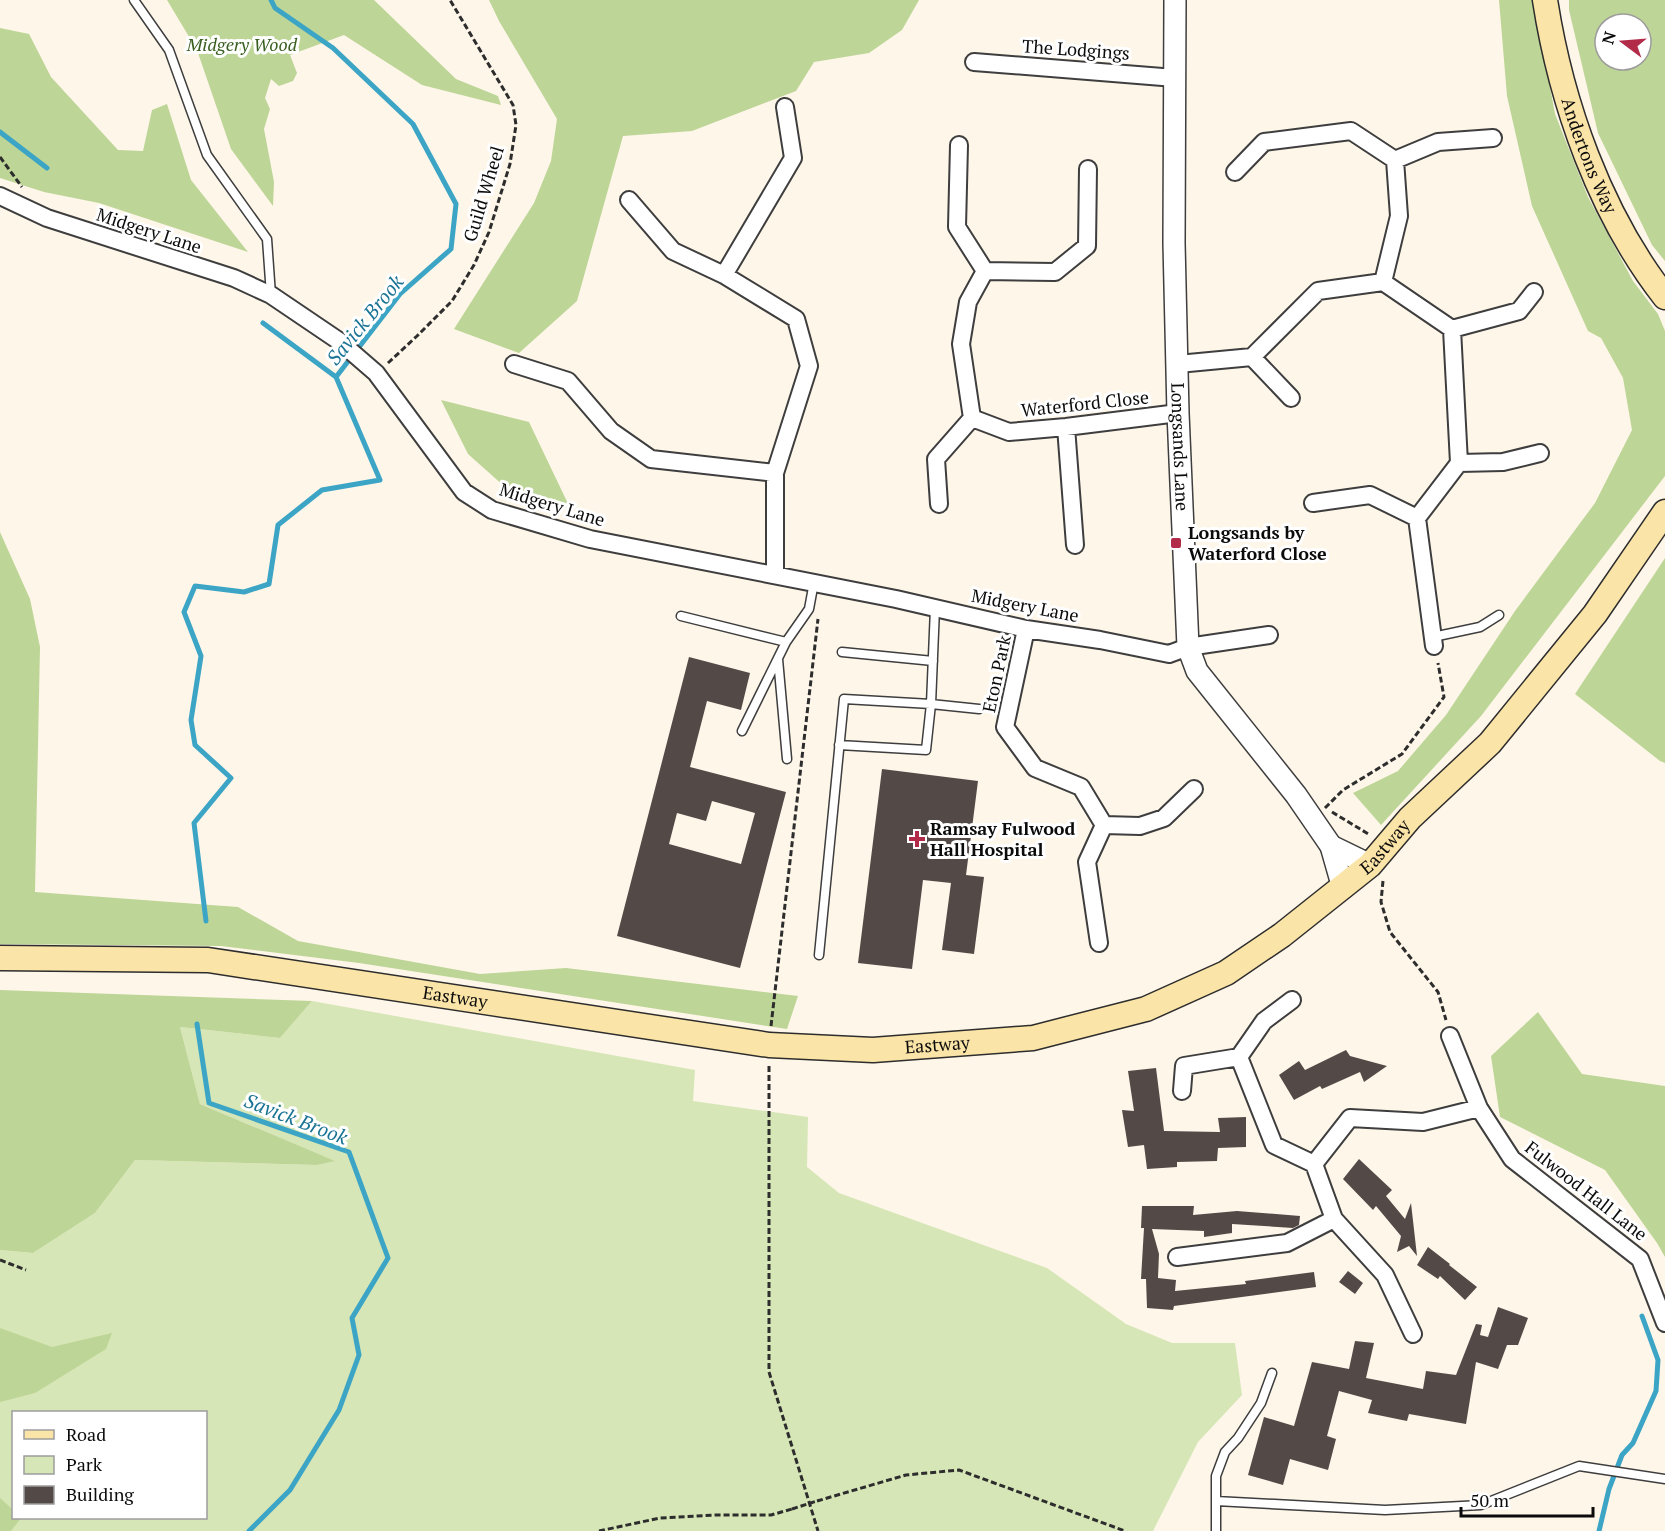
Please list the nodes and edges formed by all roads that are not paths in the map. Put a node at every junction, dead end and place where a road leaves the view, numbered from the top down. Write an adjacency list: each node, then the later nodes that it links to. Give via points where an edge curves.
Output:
1 (134, 0): 18 (lane, via 169,50 207,155 267,239)
2 (1175, 0): 5 (street, Longsands Lane)
3 (1545, 0): 19 (main road, Andertons Way, via 1567,100 1586,153 1629,243)
4 (974, 62): 5 (street, The Lodgings)
5 (1175, 78): 23 (street, Longsands Lane)
6 (785, 107): 15 (street, via 793,158)
7 (1493, 138): 9 (street, via 1438,142)
8 (959, 145): 14 (street, via 957,227)
9 (1395, 160): 11 (street, via 1351,131 1264,142); 16 (street, via 1399,216)
10 (1088, 169): 14 (street, via 1087,246 1055,272)
11 (1234, 172)
12 (0, 196): 18 (street, Midgery Lane, via 46,218 234,278)
13 (628, 200): 15 (street, via 673,250)
14 (985, 271): 26 (street, via 968,302 961,345)
15 (723, 275): 30 (street, via 796,319 806,357 808,366)
16 (1383, 282): 20 (street); 21 (street, via 1318,291)
17 (1534, 292): 20 (street, via 1519,311)
18 (271, 295): 36 (street, Midgery Lane, via 339,341 372,369 464,492 492,510 590,539)
19 (1665, 297)
20 (1452, 329): 29 (street)
21 (1252, 357): 23 (street); 24 (street)
22 (514, 364): 30 (street, via 568,381 611,432 651,459)
23 (1178, 364): 25 (street, Longsands Lane)
24 (1291, 398)
25 (1178, 413): 27 (street, Waterford Close); 45 (street, Longsands Lane)
26 (972, 418): 27 (street, Waterford Close, via 1009,432); 32 (street, via 936,459)
27 (1066, 427): 35 (street)
28 (1540, 453): 29 (street, via 1503,462)
29 (1459, 463): 34 (street)
30 (775, 473): 36 (street)
31 (1313, 503): 34 (street, via 1370,495)
32 (939, 504)
33 (1665, 512): 57 (main road, Eastway, via 1595,614 1490,743 1410,818)
34 (1417, 518): 43 (street)
35 (1075, 545)
36 (775, 575): 37 (street, Midgery Lane)
37 (814, 582): 38 (street, Midgery Lane); 44 (lane, via 809,609)
38 (935, 608): 41 (street, Midgery Lane); 48 (lane)
39 (1499, 615): 43 (lane, via 1480,627)
40 (681, 616): 44 (lane)
41 (1026, 629): 45 (street, Midgery Lane, via 1169,654); 55 (street, Eton Park, via 1005,727 1035,768 1081,787)
42 (1269, 635): 45 (street, Midgery Lane)
43 (1434, 641)
44 (786, 642): 47 (lane)
45 (1188, 647): 56 (street, Longsands Lane, via 1197,671 1296,795)
46 (842, 652): 48 (lane)
47 (778, 659): 51 (lane); 53 (lane)
48 (933, 661): 49 (lane)
49 (931, 704): 50 (lane); 52 (lane, via 926,750); 52 (lane, via 844,699)
50 (979, 709)
51 (742, 731)
52 (839, 745): 60 (lane)
53 (787, 759)
54 (1194, 789): 55 (street, via 1164,818 1140,826)
55 (1104, 825): 59 (street, via 1088,862)
56 (1331, 846): 57 (street, Longsands Lane); 58 (street, Longsands Lane)
57 (1376, 873): 58 (main road, Eastway)
58 (1342, 888): 61 (main road, Eastway, via 1226,973 1146,1009 1033,1038 873,1050 769,1045 208,960)
59 (1099, 943)
60 (819, 955)
61 (0, 958)
62 (1292, 1000): 64 (street, via 1264,1021)
63 (1450, 1036): 66 (street, Fulwood Hall Lane)
64 (1239, 1058): 65 (street, via 1184,1066); 67 (street, via 1274,1145)
65 (1182, 1091)
66 (1479, 1108): 67 (street, via 1423,1122 1350,1118); 70 (street, Fulwood Hall Lane, via 1512,1159 1640,1259)
67 (1314, 1164): 68 (street)
68 (1334, 1219): 69 (street, via 1287,1243); 71 (street, via 1385,1275)
69 (1177, 1257)
70 (1665, 1323)
71 (1413, 1334)
72 (1272, 1373): 74 (lane, via 1261,1403 1225,1452 1216,1476)
73 (1665, 1479): 74 (lane, via 1580,1466 1481,1506 1385,1510)
74 (1216, 1501): 75 (lane)
75 (1216, 1531)

